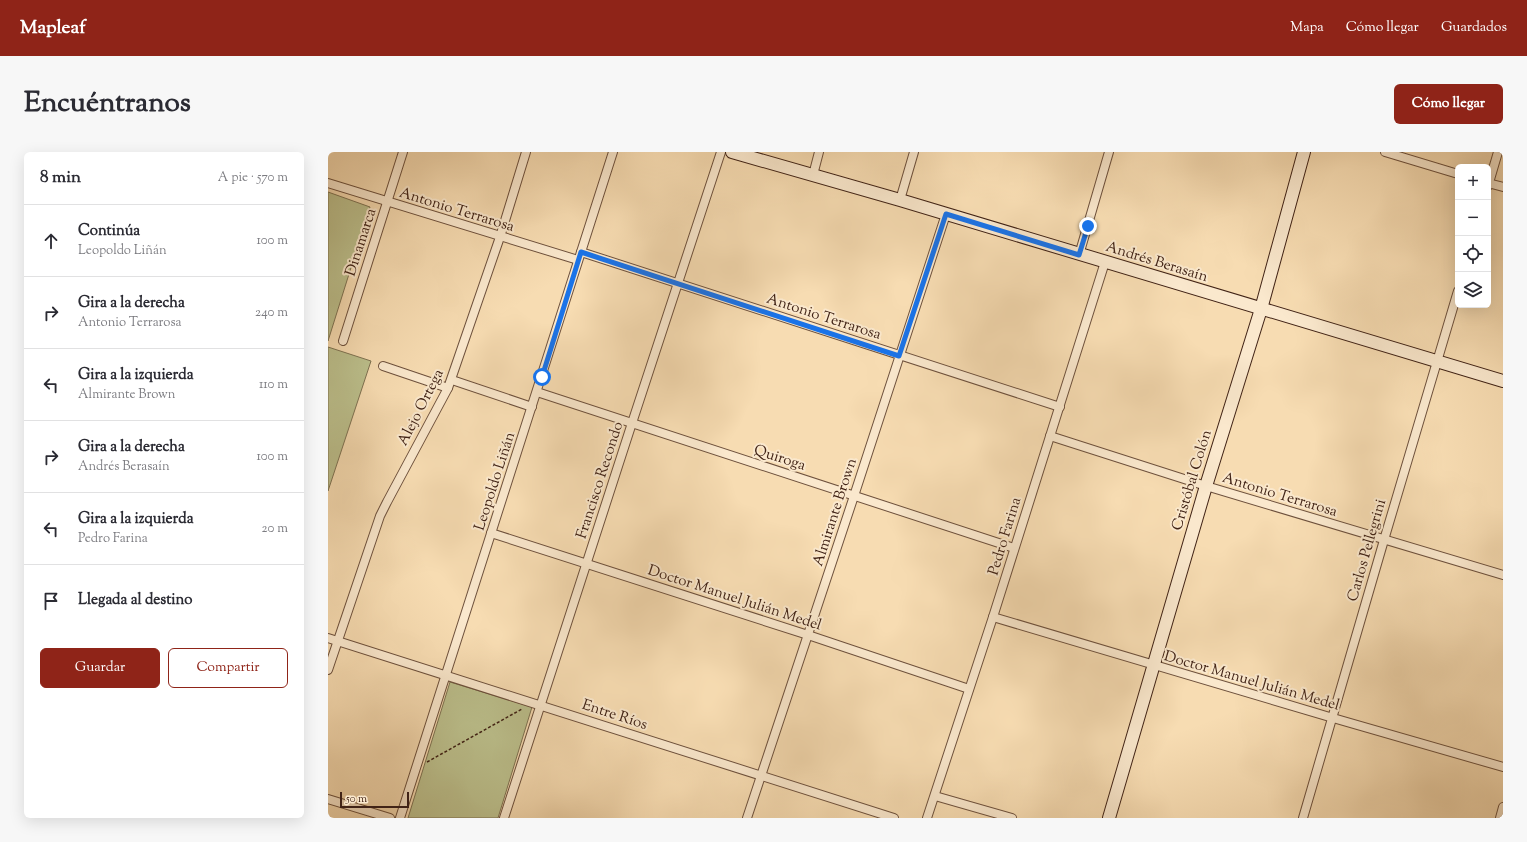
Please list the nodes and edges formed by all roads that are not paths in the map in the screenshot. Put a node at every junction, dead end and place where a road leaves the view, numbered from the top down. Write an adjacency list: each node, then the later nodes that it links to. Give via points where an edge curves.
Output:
1 (403, 152): 19 (street, Dinamarca)
2 (526, 152): 21 (street, Alejo Ortega)
3 (613, 152): 22 (street, Leopoldo Liñán)
4 (721, 152): 26 (street, Francisco Recondo)
5 (732, 152): 14 (street, Andrés Berasaín)
6 (819, 152): 14 (street)
7 (914, 152): 18 (street)
8 (1109, 152): 23 (street)
9 (1304, 152): 28 (street, Cristóbal Colón)
10 (1385, 152): 12 (street)
11 (1498, 152): 13 (street)
12 (1455, 173)
13 (1491, 174)
14 (813, 175): 18 (street, Andrés Berasaín)
15 (328, 182): 19 (street, Antonio Terrarosa)
16 (1491, 185): 17 (street)
17 (1503, 187)
18 (900, 200): 20 (street, Andrés Berasaín)
19 (388, 202): 21 (street, Antonio Terrarosa); 29 (street, Dinamarca)
20 (946, 214): 23 (street, Andrés Berasaín); 30 (street, Almirante Brown)
21 (500, 237): 24 (street, Antonio Terrarosa); 33 (street, Alejo Ortega)
22 (581, 252): 24 (street, Leopoldo Liñán); 26 (street, Antonio Terrarosa)
23 (1079, 255): 25 (street, Andrés Berasaín)
24 (578, 260): 36 (street, Leopoldo Liñán)
25 (1105, 262): 28 (street, Andrés Berasaín); 38 (street, Pedro Farina)
26 (678, 283): 30 (street, Antonio Terrarosa); 39 (street, Francisco Recondo)
27 (1455, 302): 31 (street, Carlos Pellegrini)
28 (1261, 309): 31 (street, Andrés Berasaín); 41 (street, Cristóbal Colón)
29 (343, 341)
30 (899, 356): 38 (street, Antonio Terrarosa); 42 (street, Almirante Brown)
31 (1438, 361): 34 (street, Andrés Berasaín); 44 (street, Carlos Pellegrini)
32 (382, 366): 35 (street)
33 (452, 380): 35 (street, Alejo Ortega); 37 (street)
34 (1503, 381)
35 (448, 388): 51 (street, Alejo Ortega, via 383,509)
36 (537, 392): 37 (street, Leopoldo Liñán); 39 (street, Quiroga)
37 (532, 407): 43 (street, Leopoldo Liñán)
38 (1060, 407): 40 (street, Pedro Farina)
39 (632, 423): 42 (street, Quiroga); 46 (street, Francisco Recondo)
40 (1050, 436): 41 (street, Antonio Terrarosa); 45 (street, Pedro Farina)
41 (1206, 486): 44 (street, Antonio Terrarosa); 52 (street, Cristóbal Colón)
42 (854, 496): 45 (street, Quiroga); 49 (street, Almirante Brown)
43 (491, 533): 46 (street, Doctor Manuel Julián Medel); 54 (street, Leopoldo Liñán)
44 (1384, 540): 47 (street, Antonio Terrarosa); 57 (street, Carlos Pellegrini)
45 (1014, 548): 48 (street, Pedro Farina)
46 (587, 564): 49 (street, Doctor Manuel Julián Medel); 56 (street, Francisco Recondo)
47 (1503, 575)
48 (993, 617): 52 (street, Doctor Manuel Julián Medel); 55 (street, Pedro Farina)
49 (808, 635): 55 (street, Doctor Manuel Julián Medel); 59 (street, Almirante Brown)
50 (328, 638): 51 (street, Entre Ríos)
51 (337, 641): 53 (street, Alejo Ortega); 54 (street, Entre Ríos)
52 (1153, 665): 57 (street, Doctor Manuel Julián Medel); 70 (street, Cristóbal Colón)
53 (328, 670)
54 (447, 675): 56 (street, Entre Ríos); 64 (street, Leopoldo Liñán)
55 (969, 688): 60 (street, Pedro Farina)
56 (537, 704): 59 (street, Entre Ríos); 65 (street, Francisco Recondo)
57 (1333, 718): 58 (street, Doctor Manuel Julián Medel); 71 (street, Carlos Pellegrini)
58 (1503, 767)
59 (761, 775): 66 (street, Almirante Brown); 67 (street, Entre Ríos)
60 (935, 796): 68 (street, Pedro Farina); 69 (street)
61 (328, 799): 63 (street)
62 (1503, 807): 72 (street)
63 (390, 818)
64 (400, 818)
65 (504, 818)
66 (747, 818)
67 (894, 818)
68 (927, 818)
69 (1012, 818)
70 (1109, 818)
71 (1303, 818)
72 (1500, 818)

